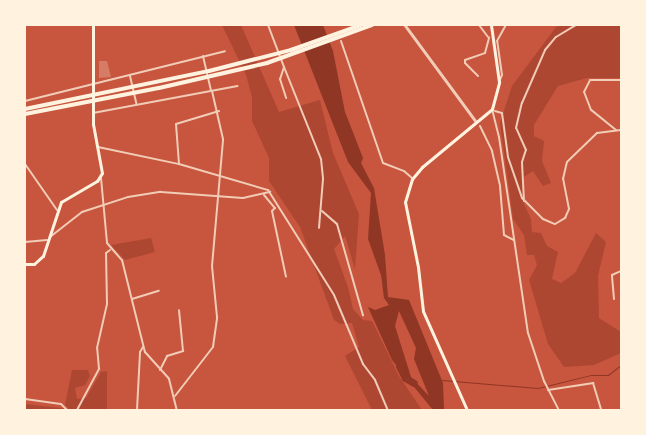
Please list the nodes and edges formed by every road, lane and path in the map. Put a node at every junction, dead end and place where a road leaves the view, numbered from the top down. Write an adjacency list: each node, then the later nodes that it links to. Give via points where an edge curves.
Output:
1 (93, 25): 19 (main road)
2 (268, 25): 14 (street)
3 (361, 25): 25 (highway, via 265,57)
4 (372, 25): 29 (highway, via 267,63)
5 (405, 25): 30 (street)
6 (479, 25): 10 (street)
7 (491, 25): 10 (main road)
8 (506, 25): 18 (street, via 497,40 502,75)
9 (576, 25): 43 (street, via 556,37 545,50 522,103 516,128 526,150 522,162)
10 (490, 38): 16 (street, via 485,53 464,63); 18 (main road)
11 (341, 41): 39 (street, via 383,163 404,170)
12 (225, 51): 13 (street)
13 (204, 56): 15 (street); 21 (street)
14 (284, 66): 22 (street, via 280,79); 46 (street, via 320,159)
15 (130, 76): 19 (street); 24 (street)
16 (478, 76)
17 (621, 80): 32 (street, via 590,80 584,92 591,110)
18 (499, 82): 26 (main road)
19 (92, 85): 23 (street); 27 (main road)
20 (237, 86): 21 (street)
21 (212, 91): 24 (street); 28 (street)
22 (286, 98)
23 (25, 101)
24 (136, 103): 27 (street)
25 (25, 109)
26 (493, 110): 39 (main road); 43 (street, via 502,113 508,157); 49 (street)
27 (93, 111): 34 (main road)
28 (219, 111): 36 (street, via 176,124); 37 (street, via 223,139)
29 (25, 114)
30 (475, 120)
31 (480, 126): 49 (street, via 492,151 500,186 504,235)
32 (616, 130): 33 (street); 43 (street, via 597,134 567,162 563,179 569,208 560,222 548,222)
33 (621, 130)
34 (98, 147): 36 (street); 38 (main road)
35 (25, 164): 45 (street)
36 (180, 164): 37 (street)
37 (220, 176): 40 (street, via 256,184); 42 (street)
38 (101, 178): 44 (street); 45 (main road, via 68,195)
39 (412, 178): 70 (main road, via 405,196 405,209 418,267 421,304 429,331)
40 (270, 192): 41 (street); 69 (street, via 334,295 356,348)
41 (264, 194): 42 (street); 54 (street, via 275,208 272,211)
42 (217, 198): 44 (street, via 162,192); 63 (street, via 212,266 217,317 213,347)
43 (524, 201)
44 (103, 203): 48 (street, via 82,212); 51 (street)
45 (57, 210): 48 (main road)
46 (322, 211): 47 (street); 59 (street, via 333,219 339,229)
47 (319, 228)
48 (49, 238): 50 (street); 52 (main road, via 41,259 34,264)
49 (514, 240): 62 (street, via 528,333)
50 (25, 242)
51 (110, 250): 56 (street, via 122,260); 66 (street, via 106,253 107,304 97,348 98,369)
52 (25, 264)
53 (621, 271): 57 (street, via 612,276)
54 (286, 277)
55 (159, 291): 56 (street)
56 (132, 299): 60 (street)
57 (614, 299)
58 (179, 310): 61 (street, via 183,351 167,356)
59 (363, 315)
60 (143, 347): 61 (street, via 148,358); 67 (street, via 140,352)
61 (160, 370): 63 (street, via 169,379)
62 (548, 390): 71 (street); 72 (street, via 593,384)
63 (175, 396): 68 (street)
64 (25, 399): 65 (street, via 61,404)
65 (67, 410)
66 (77, 410)
67 (137, 410)
68 (178, 410)
69 (388, 410)
70 (467, 410)
71 (559, 410)
72 (602, 410)

